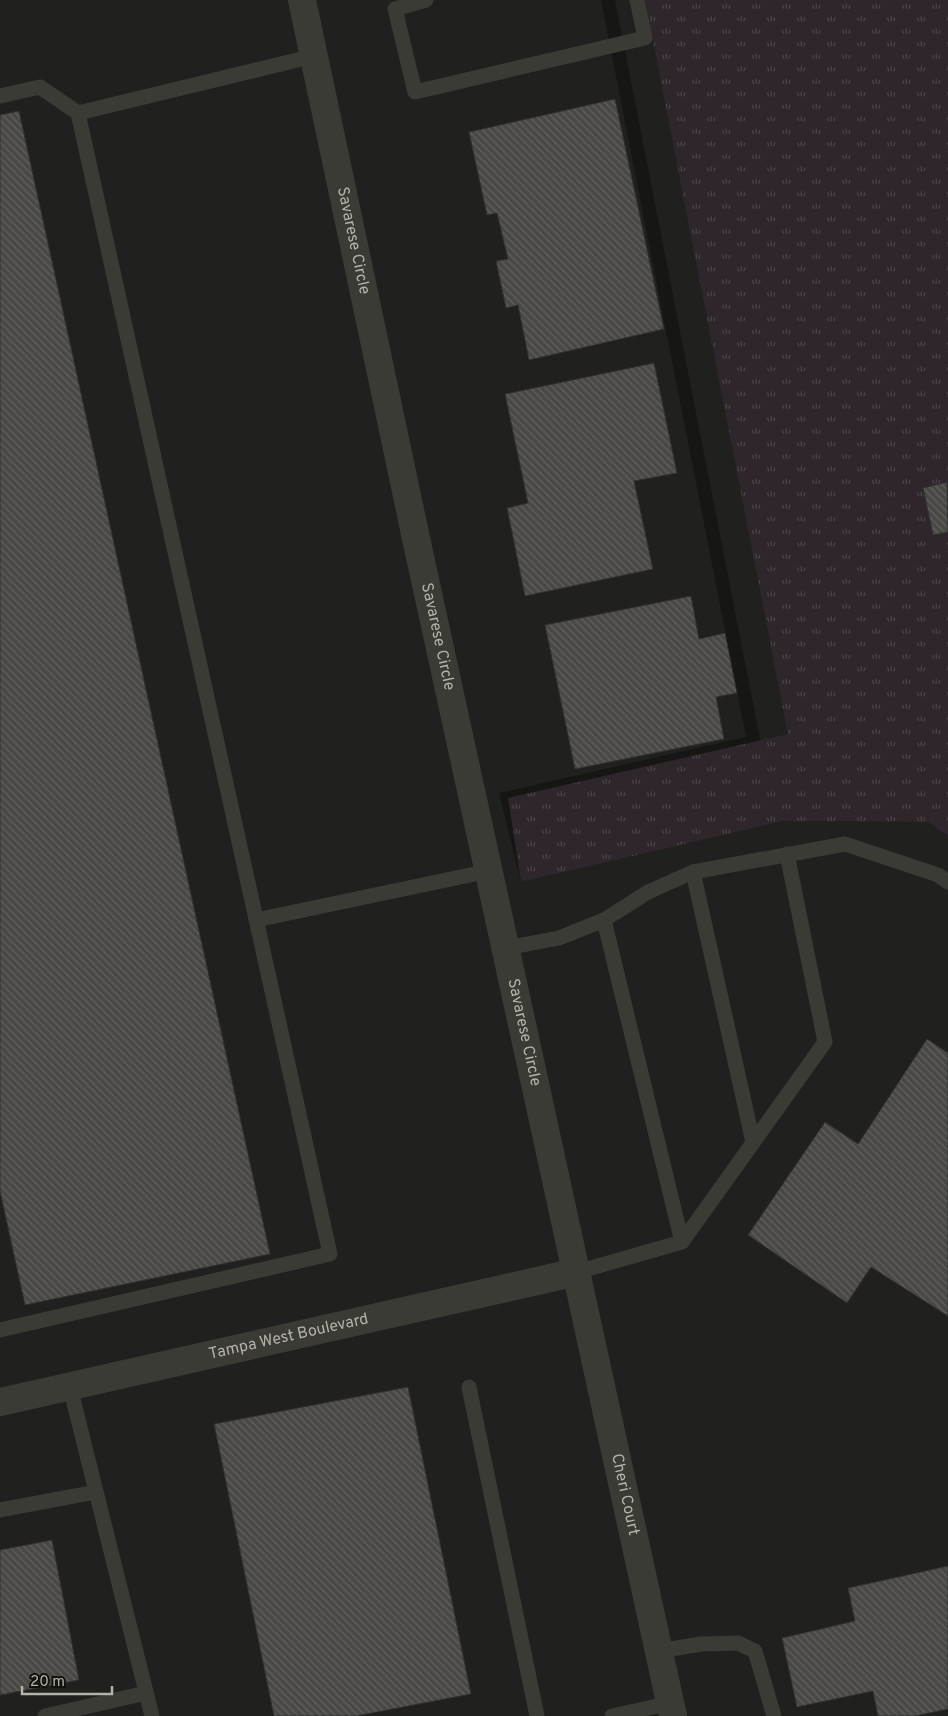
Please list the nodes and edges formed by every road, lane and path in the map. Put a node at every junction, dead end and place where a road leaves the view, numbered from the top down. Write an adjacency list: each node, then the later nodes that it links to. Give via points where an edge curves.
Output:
1 (302, 0): 4 (street, Savarese Circle)
2 (426, 0): 3 (lane, via 395,9 415,92 645,38)
3 (637, 0)
4 (314, 56): 6 (lane); 8 (street, Savarese Circle)
5 (0, 96): 6 (lane, via 40,87)
6 (78, 113): 11 (lane)
7 (787, 854): 9 (lane); 10 (lane, via 845,844); 14 (lane, via 825,1042)
8 (489, 871): 11 (lane); 13 (street, Savarese Circle)
9 (693, 872): 12 (lane, via 648,892); 14 (lane)
10 (948, 882)
11 (256, 920): 17 (lane, via 330,1254)
12 (604, 920): 13 (lane, via 558,938); 15 (lane)
13 (506, 948): 16 (street, Savarese Circle)
14 (753, 1142): 15 (lane)
15 (682, 1242): 16 (lane)
16 (577, 1272): 18 (street, Tampa West Boulevard); 23 (street, Cheri Court)
17 (0, 1330)
18 (70, 1387): 20 (street, Tampa West Boulevard); 21 (lane)
19 (469, 1387): 28 (lane)
20 (0, 1402)
21 (96, 1492): 22 (lane); 24 (lane)
22 (0, 1510)
23 (660, 1652): 25 (street, Cheri Court); 30 (lane, via 701,1644 738,1642 755,1651)
24 (146, 1693): 26 (lane); 27 (lane)
25 (672, 1710): 29 (lane)
26 (46, 1716)
27 (152, 1716)
28 (537, 1716)
29 (612, 1716)
30 (774, 1716)

